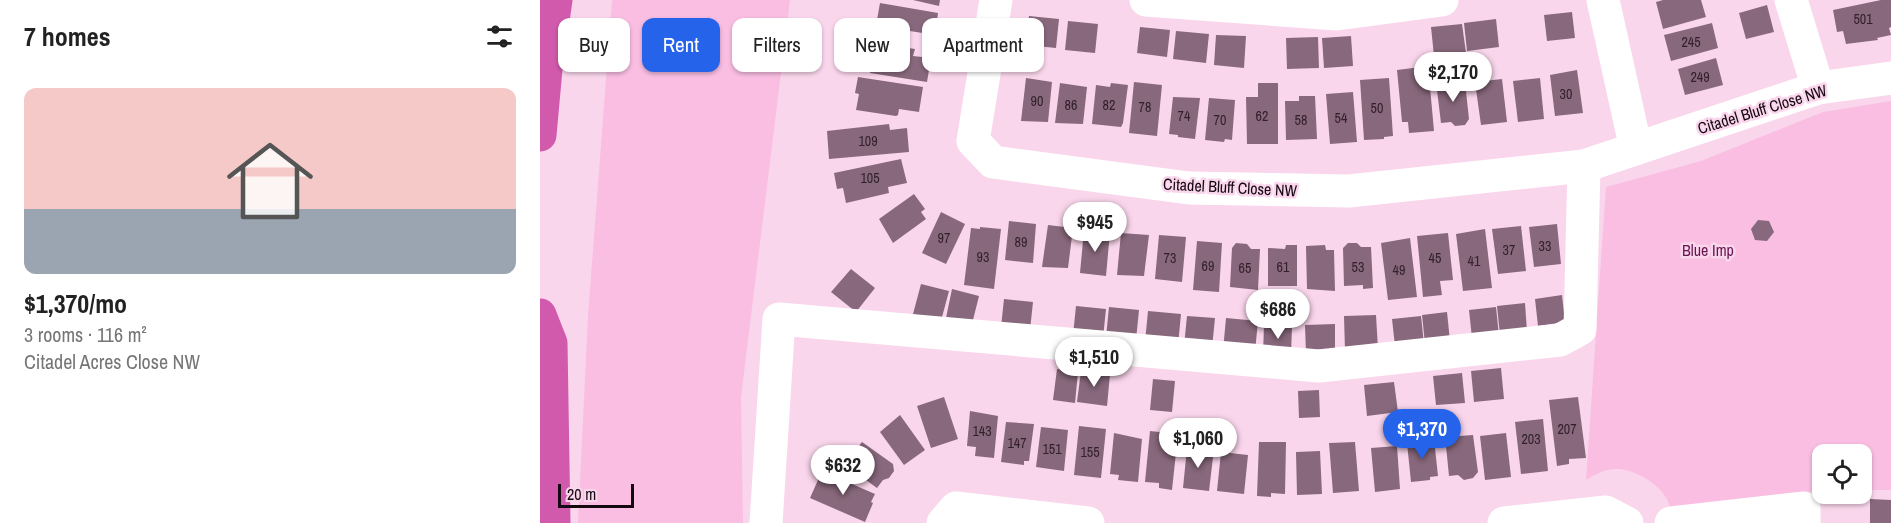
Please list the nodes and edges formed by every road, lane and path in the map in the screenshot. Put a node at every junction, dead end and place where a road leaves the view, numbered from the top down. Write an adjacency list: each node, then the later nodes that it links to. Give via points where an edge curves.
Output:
1 (556, 0): 9 (highway)
2 (996, 0): 11 (street, Citadel Bluff Close NW, via 973,141 993,162 1189,188 1349,192)
3 (1146, 0): 4 (street, via 1337,14)
4 (1442, 0)
5 (1603, 0): 10 (street)
6 (1791, 0): 8 (street)
7 (1891, 78): 8 (street, Citadel Bluff Close NW)
8 (1818, 88): 10 (street, Citadel Bluff Close NW)
9 (540, 135)
10 (1636, 149): 11 (street, Citadel Bluff Close NW)
11 (1584, 166): 14 (street, via 1580,330 1560,340 1319,366 779,319)
12 (540, 315): 13 (highway, via 551,343)
13 (554, 523)
14 (766, 523)
15 (943, 523): 16 (street, via 956,508)
16 (1088, 523)
17 (1504, 523): 18 (street, via 1606,512)
18 (1627, 523)
19 (1671, 523): 20 (street, via 1804,508)
20 (1803, 523)

